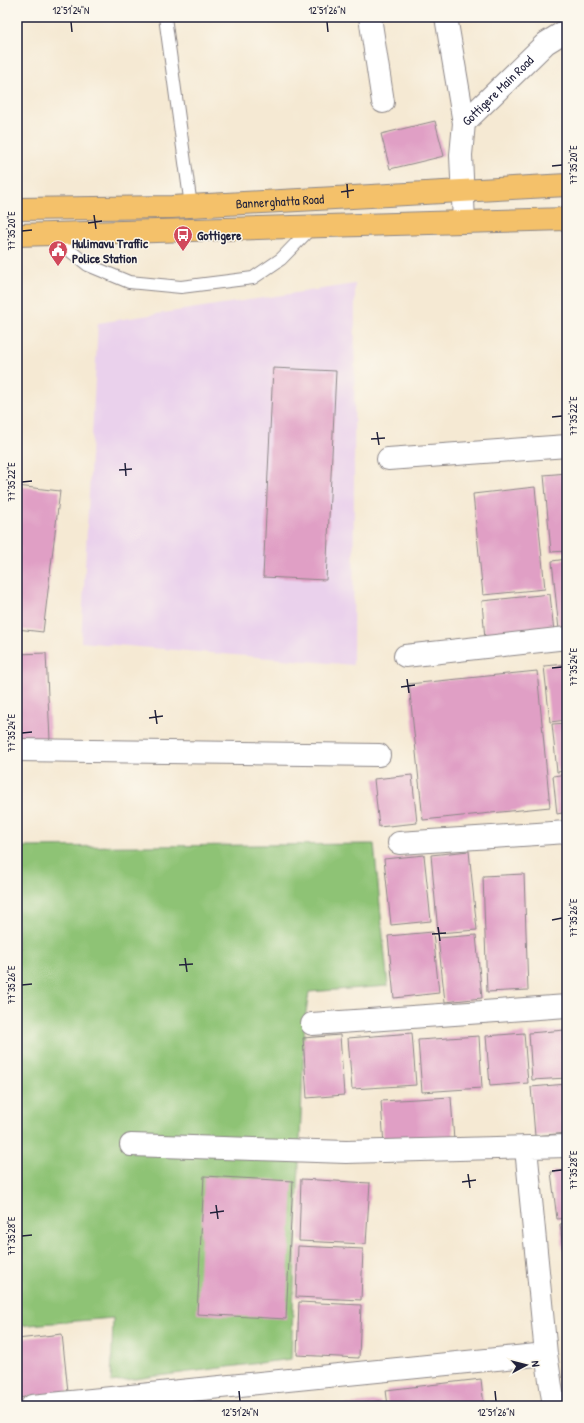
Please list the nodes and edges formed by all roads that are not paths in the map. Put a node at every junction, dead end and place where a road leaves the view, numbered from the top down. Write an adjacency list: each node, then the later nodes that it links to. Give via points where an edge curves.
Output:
1 (165, 17): 9 (lane)
2 (370, 17): 5 (street)
3 (446, 17): 6 (street)
4 (567, 30): 6 (street, Gottigere Main Road, via 546,43)
5 (383, 102)
6 (464, 123): 8 (street, Gottigere Main Road, via 460,155)
7 (567, 185): 8 (main road, Bannerghatta Road)
8 (462, 192): 9 (main road, Bannerghatta Road); 12 (street, Gottigere Main Road)
9 (191, 206): 10 (main road, Bannerghatta Road)
10 (17, 209)
11 (567, 219): 12 (main road, Bannerghatta Road)
12 (464, 222): 13 (main road, Bannerghatta Road)
13 (312, 226): 14 (main road, Bannerghatta Road); 14 (lane, via 281,259 253,278 181,287 130,282 116,277 88,265)
14 (50, 234): 15 (main road, Bannerghatta Road)
15 (17, 235)
16 (567, 446): 17 (street)
17 (388, 459)
18 (567, 638): 19 (street)
19 (405, 656)
20 (17, 750): 21 (street)
21 (379, 755)
22 (567, 832): 23 (street)
23 (399, 843)
24 (567, 1006): 25 (street)
25 (312, 1024)
26 (131, 1145): 28 (street, via 346,1152)
27 (567, 1146): 28 (street)
28 (526, 1148): 29 (street)
29 (546, 1354): 30 (street); 31 (street)
30 (32, 1406)
31 (554, 1406)

